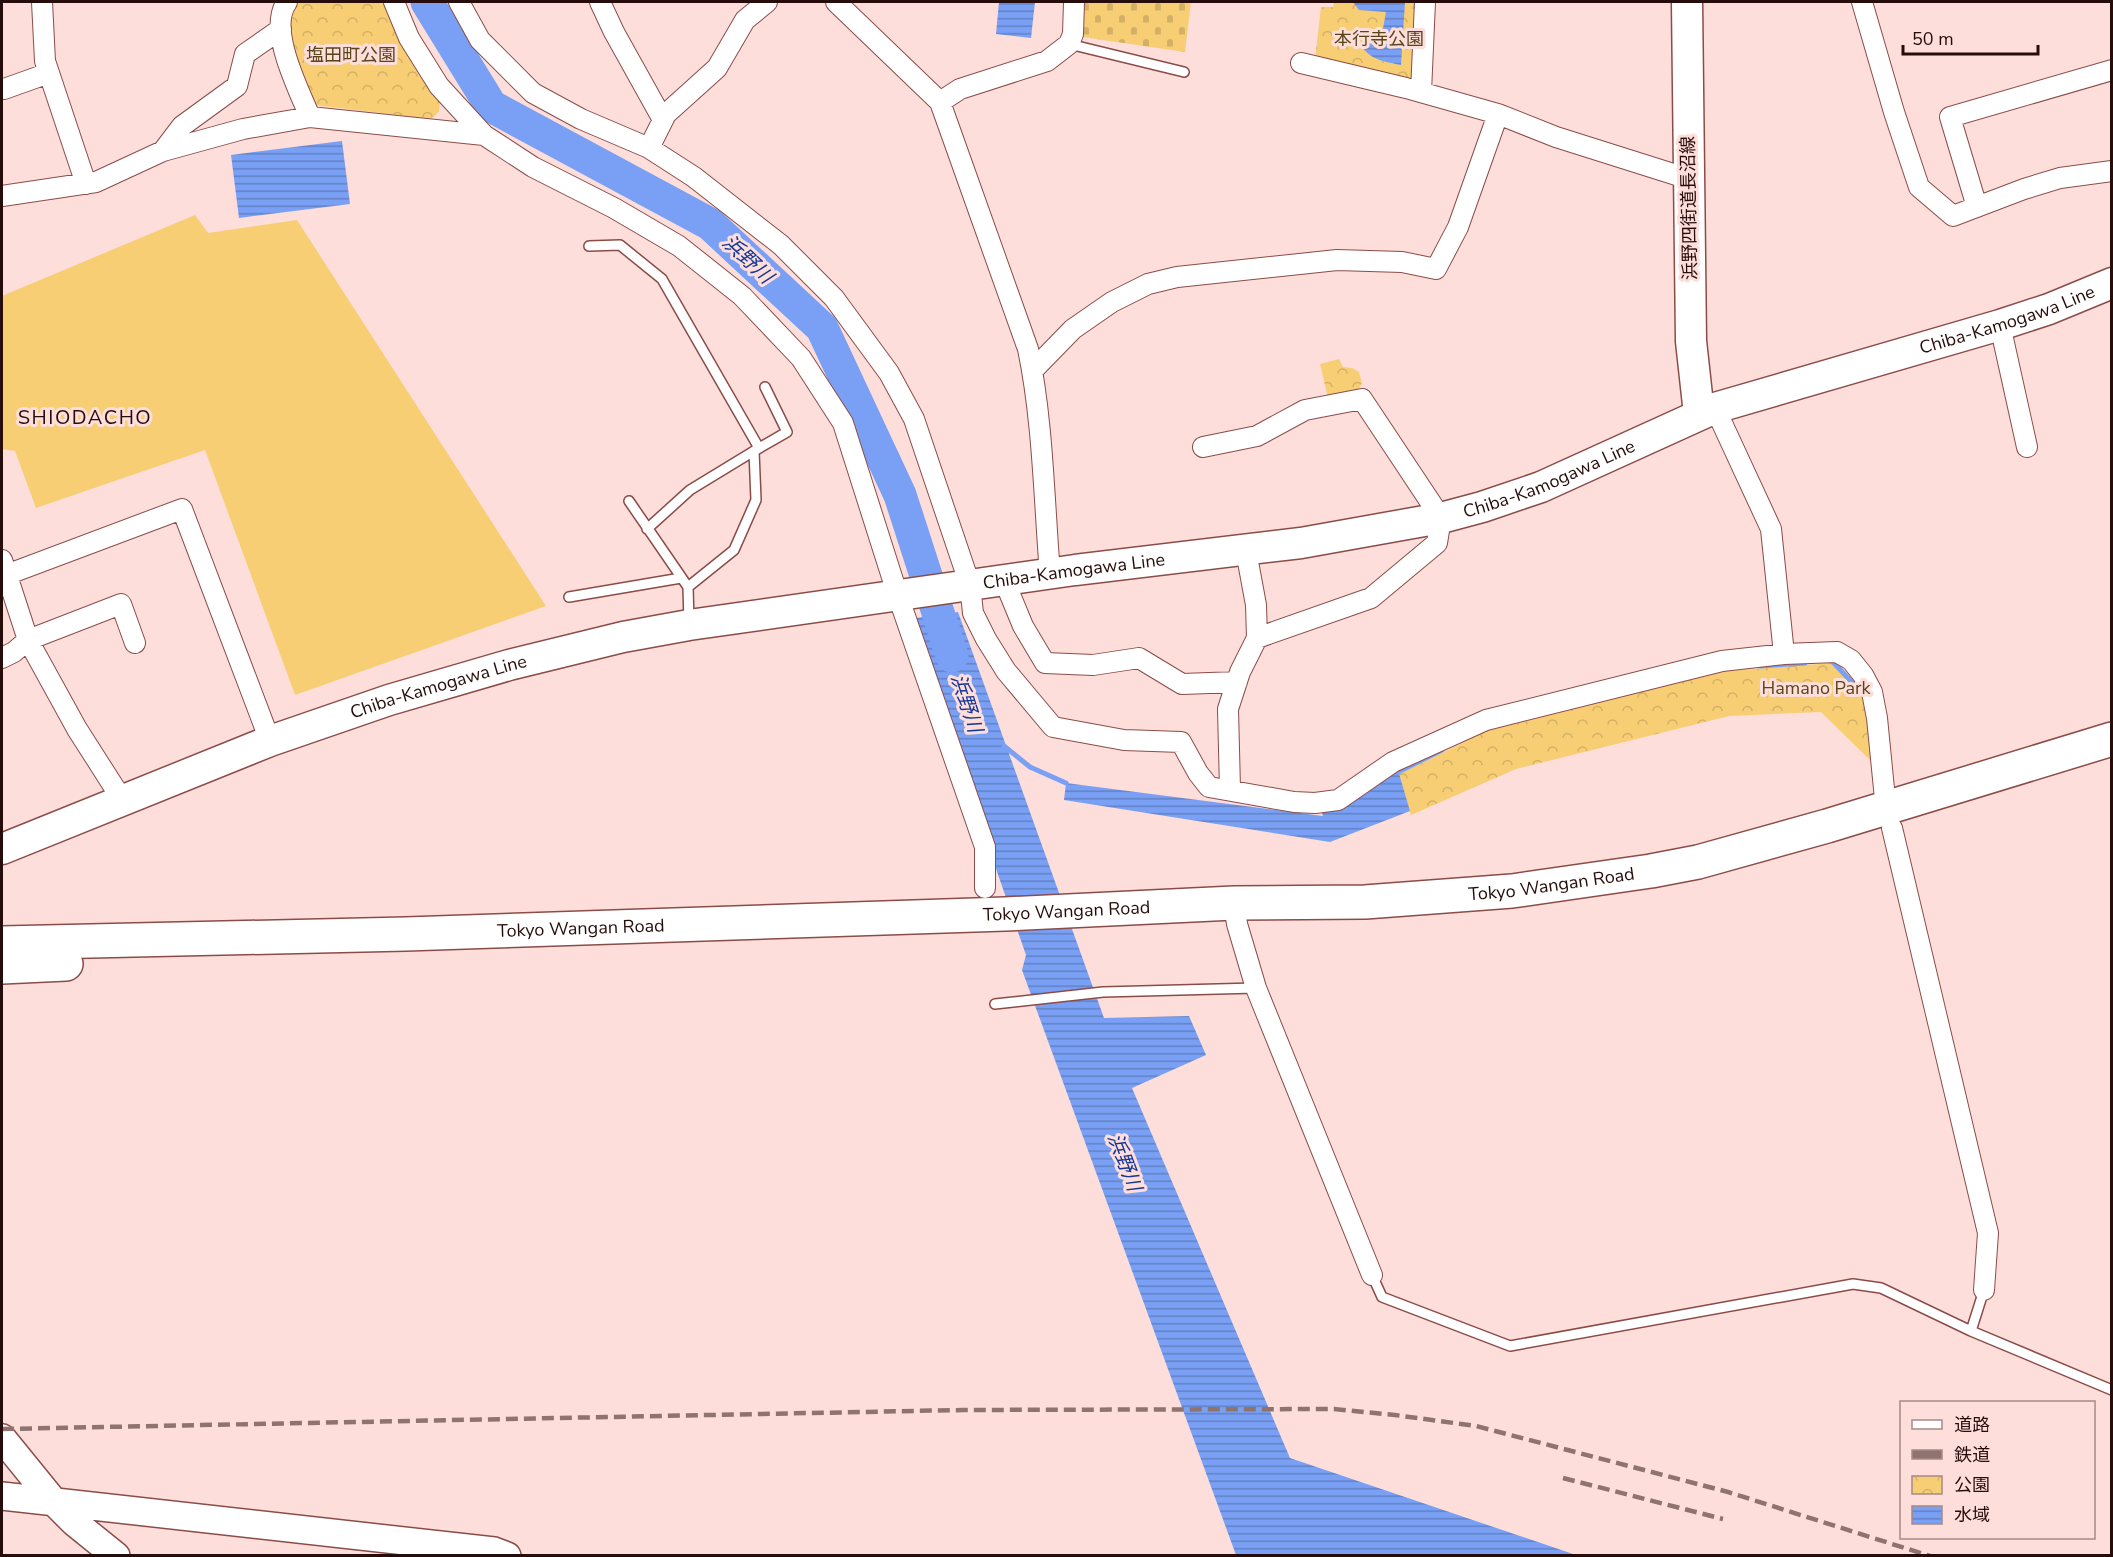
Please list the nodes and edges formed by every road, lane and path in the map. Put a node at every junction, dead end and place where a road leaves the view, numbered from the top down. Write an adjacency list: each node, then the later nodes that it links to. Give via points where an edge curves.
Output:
1 (42, 2): 17 (street)
2 (287, 2): 12 (street)
3 (394, 2): 24 (street, via 408,38 439,86)
4 (459, 2): 25 (street, via 480,40 533,93)
5 (600, 2): 23 (street)
6 (767, 2): 23 (street, via 745,20 717,68)
7 (836, 2): 20 (street)
8 (1074, 2): 13 (street)
9 (1425, 2): 19 (street)
10 (1687, 2): 28 (main road, 浜野四街道長沼線)
11 (1862, 2): 31 (street, via 1919,187 1953,216)
12 (280, 29): 22 (street, via 288,63); 26 (street, via 245,54 237,86 182,126)
13 (1069, 44): 16 (lane); 20 (street, via 1047,61 960,89)
14 (1300, 63): 19 (street)
15 (2112, 70): 31 (street, via 1950,117)
16 (1184, 72)
17 (49, 73): 18 (street); 29 (street)
18 (4, 89)
19 (1420, 92): 21 (street)
20 (939, 102): 35 (street)
21 (1497, 114): 28 (street); 35 (street, via 1458,227 1436,269 1402,262 1337,260 1177,277 1148,284 1112,302 1073,329)
22 (310, 117): 24 (street); 26 (street, via 243,129)
23 (663, 120): 25 (street)
24 (484, 135): 51 (street, via 533,167 679,246 742,296 801,358 843,423)
25 (649, 148): 49 (street, via 694,177 781,245 834,298 889,373 914,418)
26 (163, 151): 29 (street)
27 (2112, 171): 31 (street, via 2060,178)
28 (1689, 179): 37 (main road, 浜野四街道長沼線, via 1690,341)
29 (86, 184): 30 (street)
30 (2, 196)
31 (1977, 207)
32 (589, 246): 40 (lane, via 620,245 662,279)
33 (2112, 283): 34 (main road, Chiba-Kamogawa Line)
34 (2000, 325): 37 (main road, Chiba-Kamogawa Line); 39 (street)
35 (1033, 370): 46 (street)
36 (765, 387): 40 (lane, via 787,432)
37 (1707, 411): 42 (main road, Chiba-Kamogawa Line, via 1541,487); 57 (street, via 1771,529)
38 (1203, 447): 42 (street, via 1257,436 1305,410 1362,399)
39 (2028, 447)
40 (757, 450): 43 (lane, via 690,490); 50 (lane, via 756,500 734,550)
41 (630, 501): 43 (lane)
42 (1441, 518): 44 (main road, Chiba-Kamogawa Line); 54 (street, via 1437,543 1371,598)
43 (647, 529): 47 (lane)
44 (1246, 551): 46 (main road, Chiba-Kamogawa Line); 54 (street, via 1256,605)
45 (4, 567): 55 (street); 61 (street, via 182,509)
46 (1050, 574): 48 (main road, Chiba-Kamogawa Line)
47 (681, 578): 50 (lane); 52 (lane)
48 (1004, 580): 49 (main road, Chiba-Kamogawa Line); 59 (street, via 1023,626 1045,663 1093,665 1139,658 1182,684)
49 (967, 585): 51 (main road, Chiba-Kamogawa Line); 63 (street, via 973,613 986,639 1006,671 1053,727 1124,740 1182,742 1209,787)
50 (688, 587): 53 (lane)
51 (897, 596): 53 (main road, Chiba-Kamogawa Line); 67 (street, via 985,847)
52 (569, 597)
53 (689, 625): 61 (main road, Chiba-Kamogawa Line, via 623,636 509,666 389,700)
54 (1257, 638): 59 (street)
55 (28, 640): 56 (street, via 121,604); 58 (street); 64 (street, via 77,729)
56 (135, 643)
57 (1784, 654): 63 (street, via 1722,661 1486,720 1393,762 1338,800 1294,802); 65 (street, via 1837,652 1851,660 1863,675 1872,692 1877,718)
58 (2, 658)
59 (1237, 682): 63 (street, via 1228,709)
60 (2112, 739): 65 (highway, Tokyo Wangan Road)
61 (270, 741): 64 (main road, Chiba-Kamogawa Line)
62 (2112, 762): 65 (highway, Tokyo Wangan Road)
63 (1230, 789)
64 (123, 801): 66 (main road, Chiba-Kamogawa Line)
65 (1889, 818): 68 (highway, Tokyo Wangan Road, via 1698,862 1557,886); 75 (street, via 1988,1233)
66 (2, 849)
67 (985, 888)
68 (1236, 914): 69 (highway, Tokyo Wangan Road); 72 (street)
69 (1008, 923): 70 (highway, Tokyo Wangan Road); 71 (highway, Tokyo Wangan Road)
70 (2, 943)
71 (2, 967)
72 (1256, 988): 73 (lane, via 1103,992); 74 (street)
73 (994, 1004)
74 (1372, 1275): 76 (lane, via 1383,1297 1510,1346 1853,1284 1881,1288)
75 (1984, 1290): 76 (lane)
76 (1971, 1331): 77 (lane)
77 (2112, 1390)
78 (2, 1438): 80 (street)
79 (2, 1496): 80 (street)
80 (54, 1502): 81 (street); 82 (street, via 494,1551)
81 (116, 1556)
82 (507, 1556)

